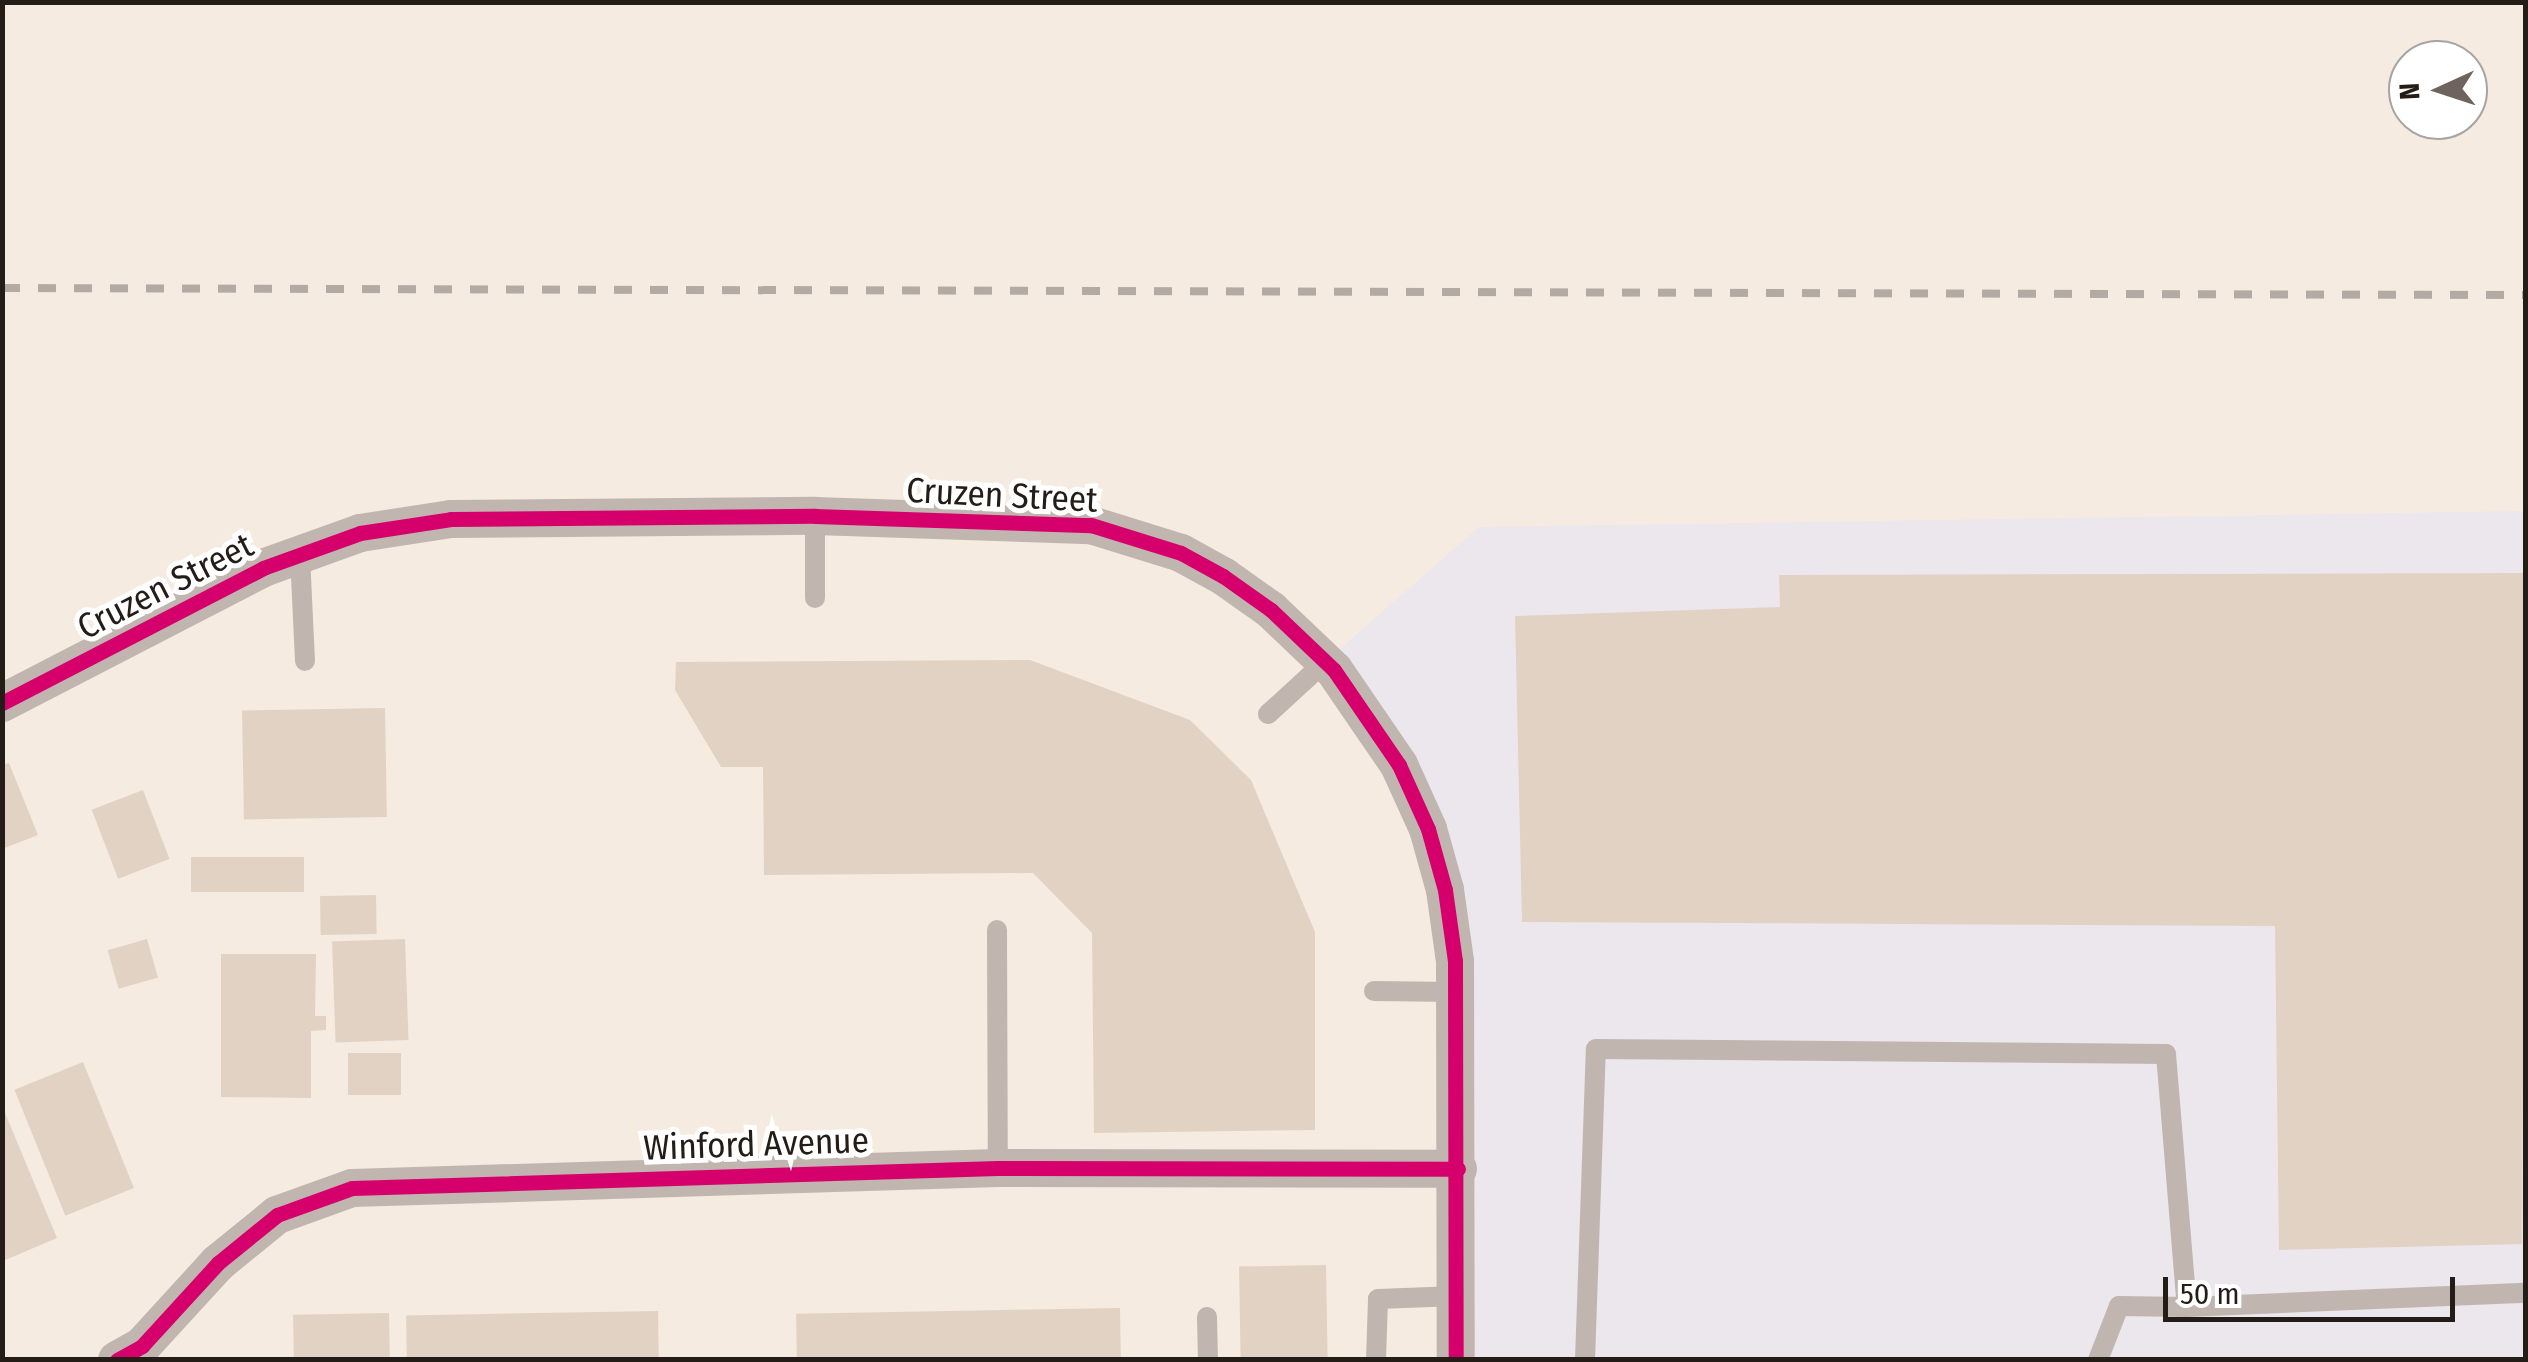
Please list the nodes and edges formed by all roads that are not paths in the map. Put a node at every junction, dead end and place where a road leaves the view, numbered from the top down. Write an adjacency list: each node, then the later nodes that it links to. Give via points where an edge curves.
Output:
1 (815, 516): 2 (street, Cruzen Street, via 451,519 360,533); 3 (lane); 5 (street, Cruzen Street, via 1091,525 1181,553 1223,576)
2 (300, 555): 4 (lane); 6 (street, Cruzen Street)
3 (815, 598)
4 (305, 661)
5 (1326, 661): 7 (lane); 10 (street, Cruzen Street, via 1376,726 1428,829 1445,890)
6 (2, 703)
7 (1268, 714)
8 (997, 930): 11 (lane)
9 (1374, 991): 10 (lane)
10 (1456, 992): 12 (street, Cruzen Street)
11 (998, 1168): 12 (street, Winford Avenue); 17 (street, Winford Avenue, via 352,1188 278,1215 218,1263 142,1346)
12 (1458, 1169): 14 (street, Cruzen Street)
13 (2526, 1293): 15 (lane)
14 (1457, 1296): 19 (lane, via 1378,1298); 20 (street, Cruzen Street)
15 (2187, 1307): 21 (lane, via 2166,1054 1596,1049); 22 (lane, via 2119,1306)
16 (1207, 1317): 18 (lane)
17 (117, 1360)
18 (1208, 1360)
19 (1376, 1360)
20 (1456, 1360)
21 (1585, 1360)
22 (2098, 1360)

